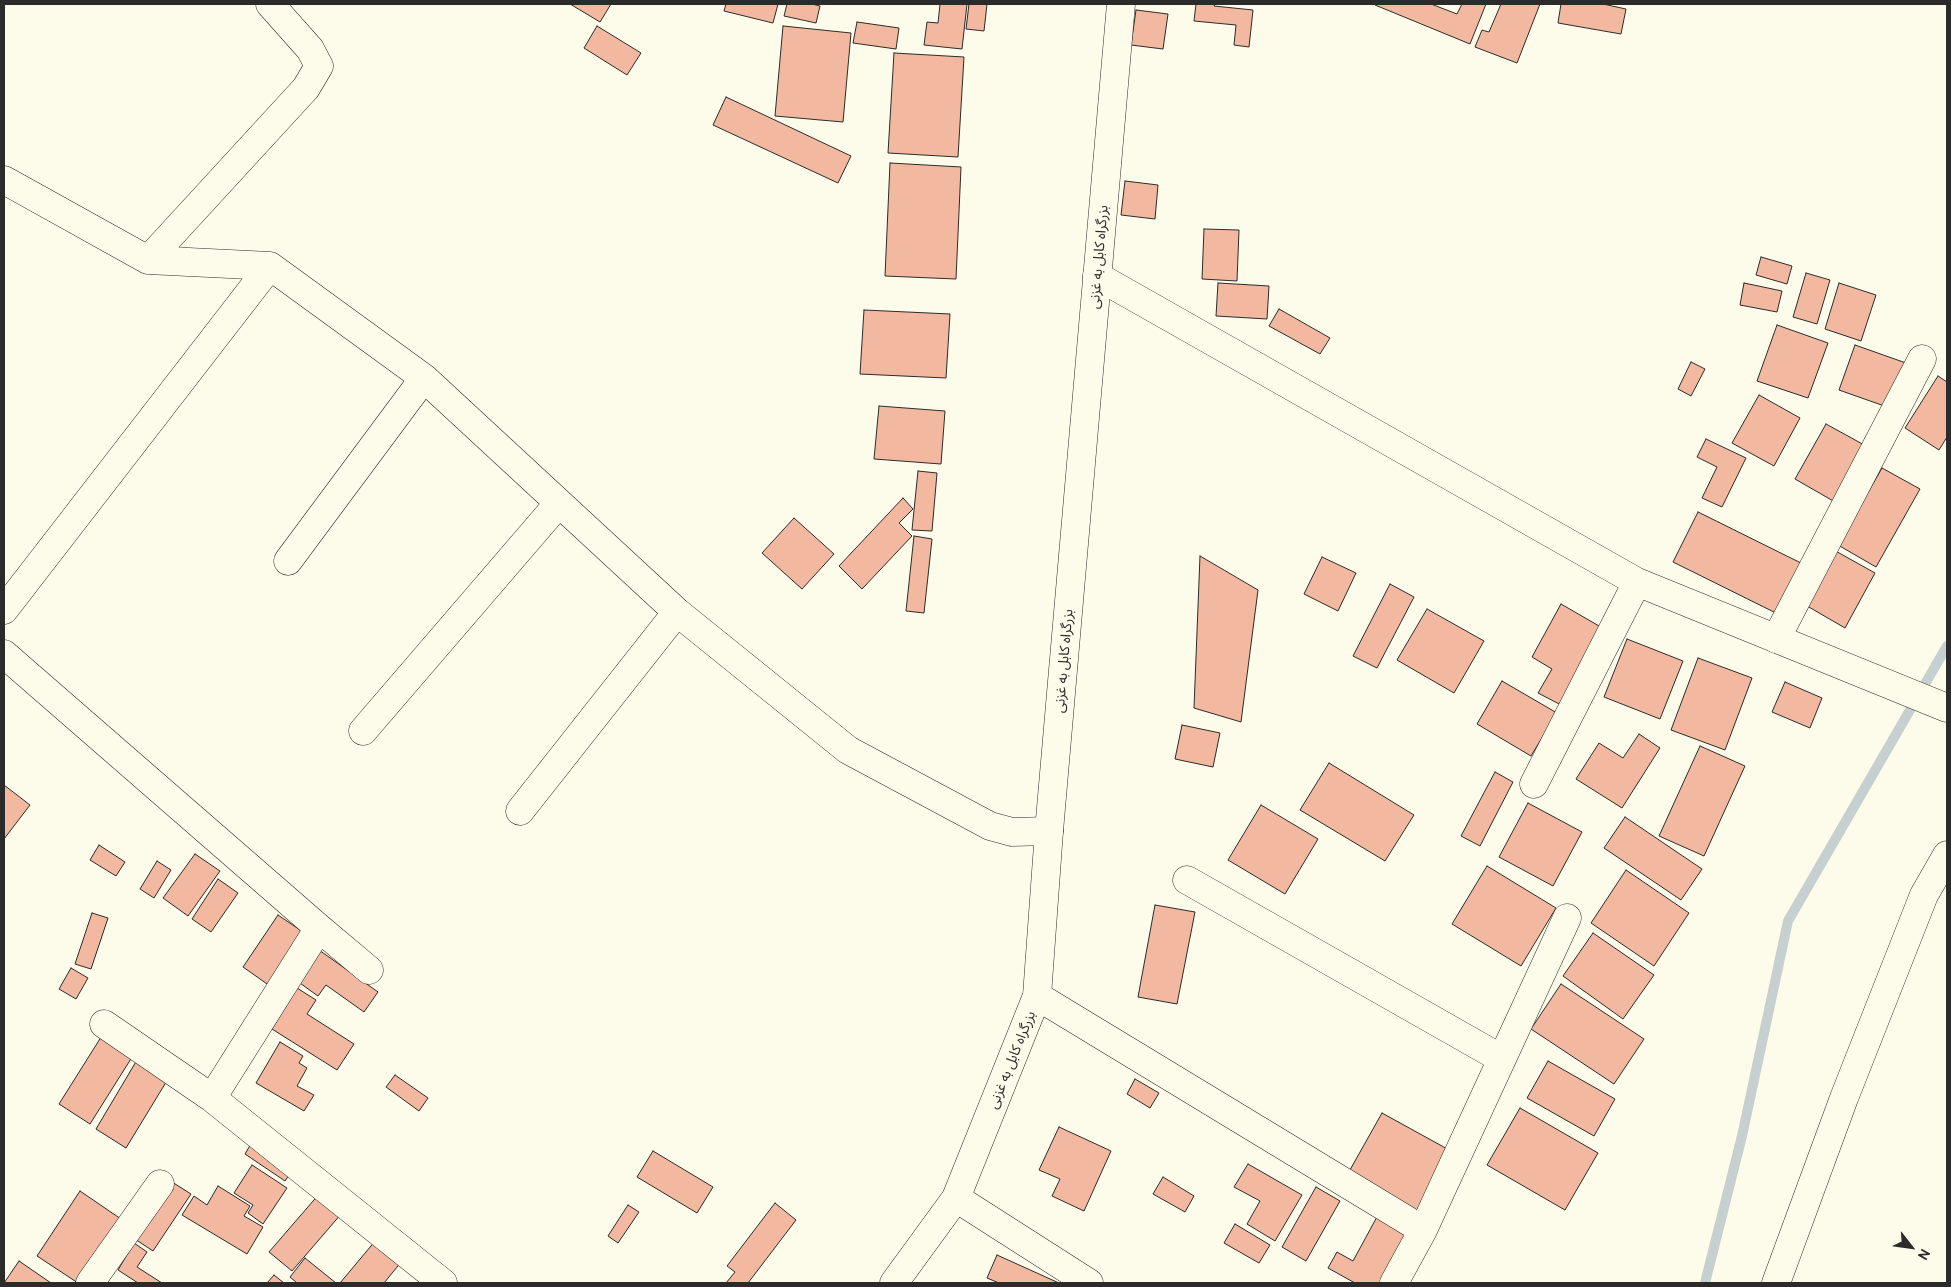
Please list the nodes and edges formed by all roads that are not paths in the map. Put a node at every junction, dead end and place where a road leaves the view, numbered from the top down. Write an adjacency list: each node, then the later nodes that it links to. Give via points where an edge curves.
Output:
1 (270, 4): 4 (main road, via 310,49 319,66 306,88)
2 (1122, 4): 6 (main road, بزرگراه کابل به غزنی)
3 (4, 180): 4 (main road)
4 (148, 260): 5 (main road)
5 (270, 266): 8 (main road); 12 (main road)
6 (1097, 276): 11 (main road); 20 (main road, بزرگراه کابل به غزنی)
7 (1922, 359): 14 (main road)
8 (424, 378): 9 (main road); 10 (main road)
9 (559, 503): 13 (main road); 17 (main road)
10 (288, 561)
11 (1637, 582): 14 (main road); 18 (main road)
12 (4, 610)
13 (677, 612): 19 (main road); 20 (main road, via 848,750 990,826 1012,832)
14 (1776, 639): 16 (main road)
15 (4, 654): 24 (main road)
16 (1947, 708)
17 (363, 731)
18 (1534, 784)
19 (520, 811)
20 (1049, 831): 26 (main road, بزرگراه کابل به غزنی)
21 (1947, 855): 38 (main road, via 1924,894)
22 (1187, 880): 28 (main road)
23 (1567, 918): 28 (main road)
24 (319, 928): 25 (main road); 29 (main road)
25 (369, 970)
26 (1037, 996): 31 (main road, بزرگراه کابل به غزنی); 32 (main road)
27 (104, 1024): 29 (main road)
28 (1502, 1059): 32 (main road)
29 (212, 1098): 34 (main road)
30 (160, 1184): 33 (main road)
31 (956, 1198): 35 (main road, بزرگراه کابل به غزنی); 36 (main road)
32 (1423, 1230): 37 (main road)
33 (90, 1283)
34 (443, 1283)
35 (894, 1283)
36 (1089, 1283)
37 (1394, 1283)
38 (1776, 1283)

